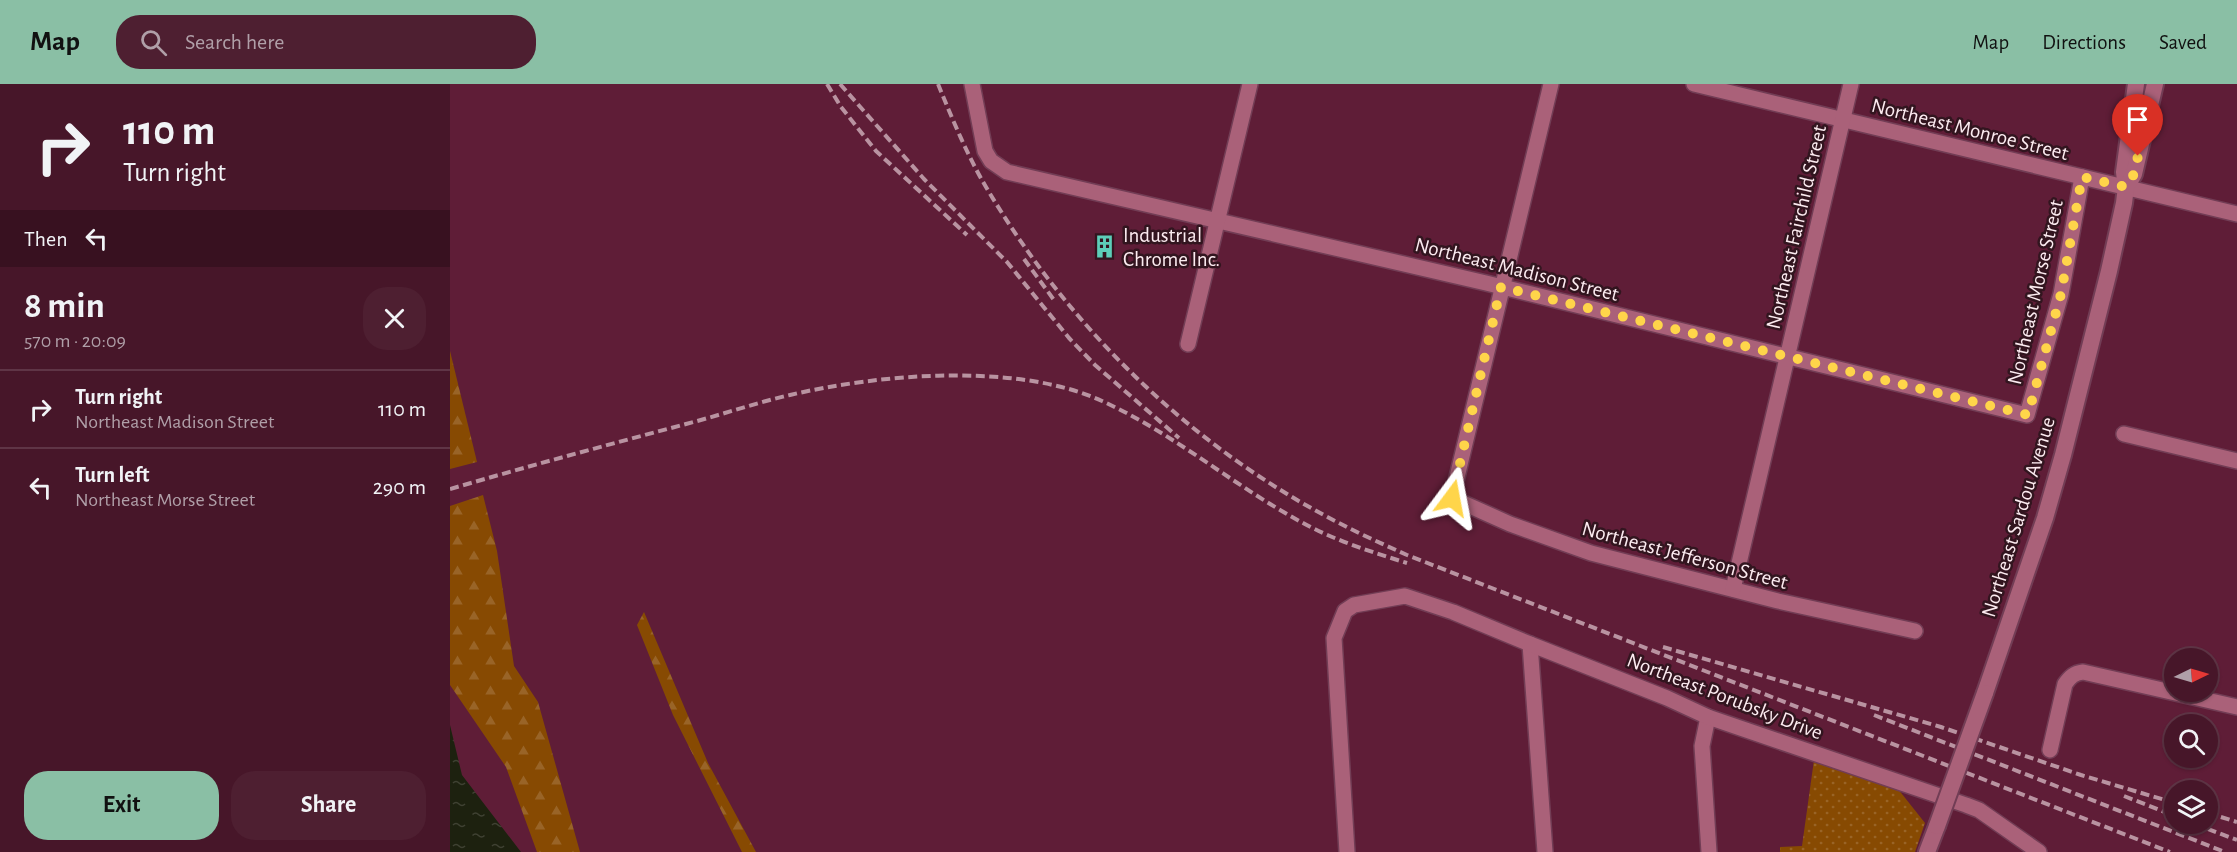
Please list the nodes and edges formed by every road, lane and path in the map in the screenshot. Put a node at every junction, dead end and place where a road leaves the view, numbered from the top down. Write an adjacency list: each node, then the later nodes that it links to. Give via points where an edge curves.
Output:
1 (972, 84): 12 (street, Northeast Madison Street, via 985,152 997,167)
2 (1250, 84): 12 (street)
3 (1551, 84): 13 (street)
4 (1694, 84): 8 (street, Northeast Monroe Street)
5 (1851, 84): 8 (street, Northeast Fairchild Street)
6 (2136, 84): 10 (main road, via 2124,172)
7 (2155, 84): 10 (main road, Northeast Sardou Avenue, via 2134,174)
8 (1843, 120): 9 (street, Northeast Monroe Street); 15 (street, Northeast Fairchild Street)
9 (2082, 177): 10 (street, Northeast Monroe Street); 16 (street, Northeast Morse Street, via 2061,294)
10 (2126, 187): 11 (street, Northeast Monroe Street); 28 (main road, Northeast Sardou Avenue, bridge, via 2109,271 2045,518)
11 (2237, 214)
12 (1217, 221): 13 (street, Northeast Madison Street); 14 (street)
13 (1501, 287): 15 (street, Northeast Madison Street); 19 (street, Northeast Jefferson Street, via 1452,498 1573,548)
14 (1188, 344)
15 (1787, 356): 16 (street, Northeast Madison Street); 19 (street, Northeast Fairchild Street)
16 (2028, 415)
17 (2124, 434): 18 (street)
18 (2237, 461)
19 (1733, 589): 20 (street, Northeast Jefferson Street)
20 (1916, 631)
21 (1530, 644): 23 (street, Northeast Porubsky Drive); 25 (street, Northeast Porubsky Drive, via 1405,596 1354,605 1345,612 1334,638); 26 (street)
22 (2237, 707): 24 (street, via 2143,684 2076,673 2065,684)
23 (1708, 717): 27 (street, via 1702,746); 29 (street, Northeast Porubsky Drive, via 1933,792 1972,808)
24 (2050, 750)
25 (1347, 852)
26 (1545, 852)
27 (1709, 852)
28 (1927, 852)
29 (2039, 852)

